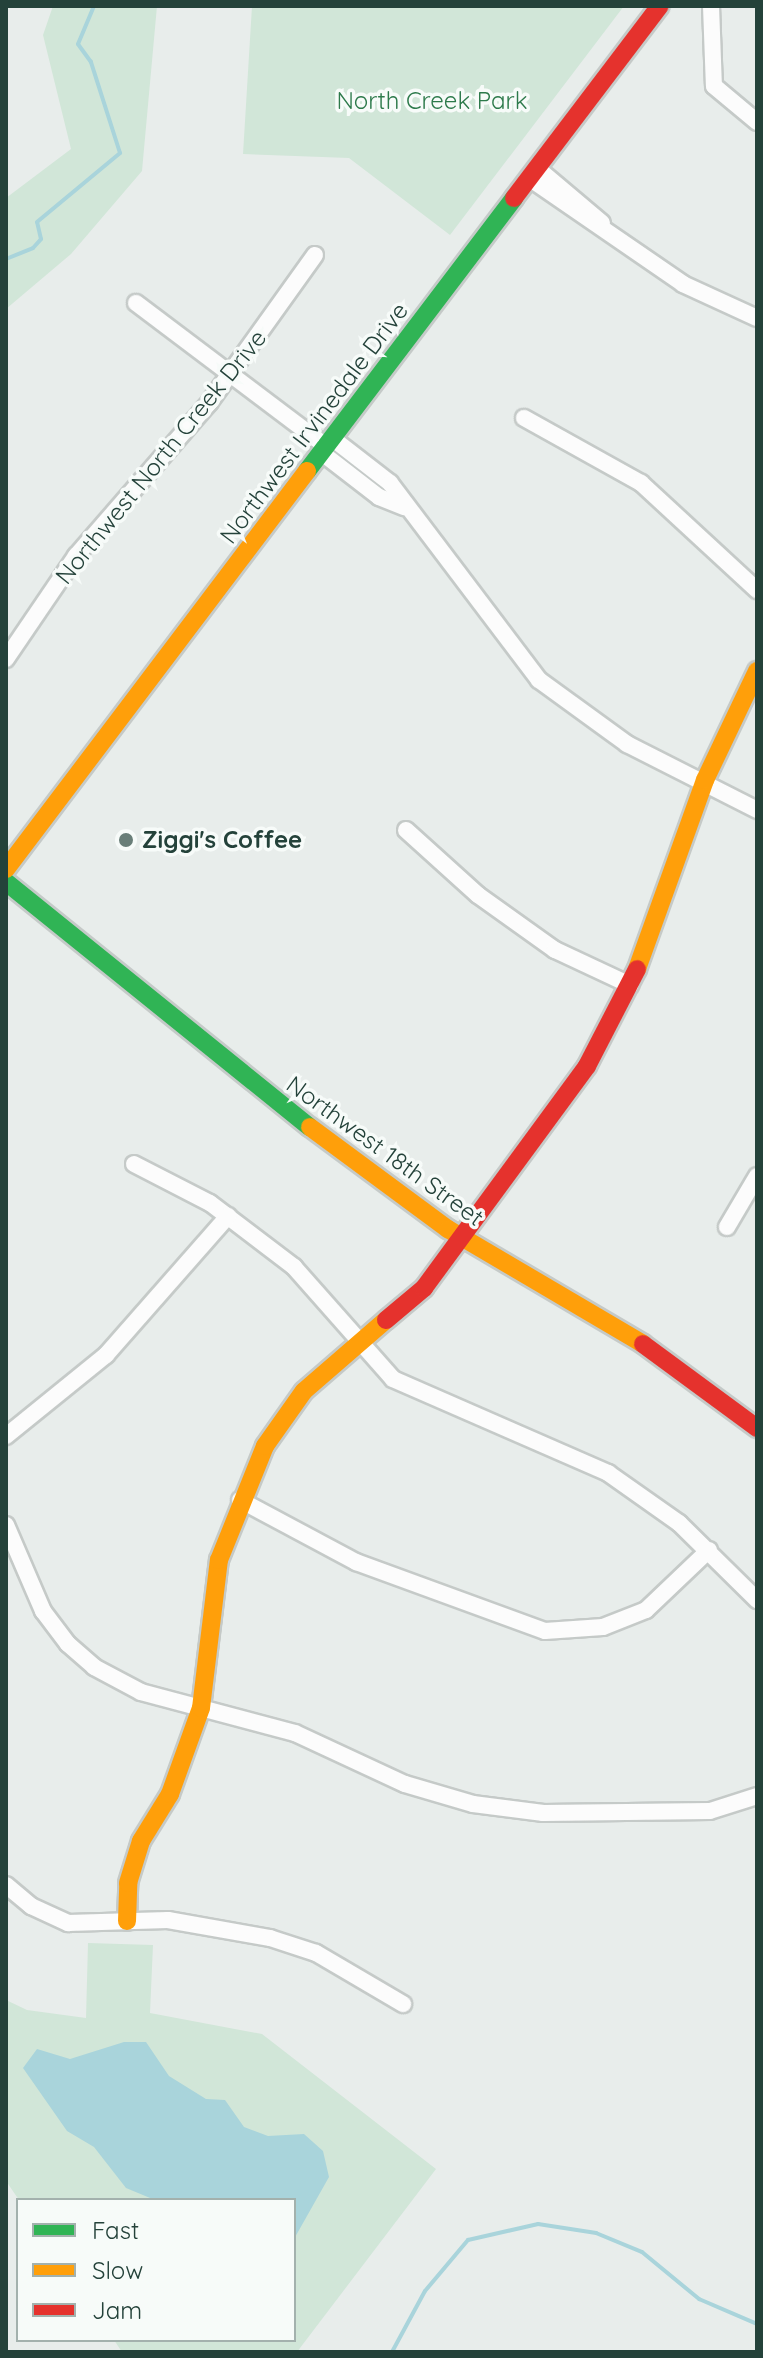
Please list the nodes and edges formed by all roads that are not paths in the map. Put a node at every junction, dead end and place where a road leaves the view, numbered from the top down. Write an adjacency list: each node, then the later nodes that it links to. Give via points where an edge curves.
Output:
1 (660, 6): 4 (street, Northwest Irvinedale Drive)
2 (711, 6): 3 (street, via 714,86)
3 (757, 122)
4 (533, 173): 7 (street, via 683,284); 10 (street, Northwest Irvinedale Drive)
5 (315, 255): 8 (street, Northwest North Creek Drive)
6 (136, 303): 8 (street)
7 (757, 318)
8 (231, 375): 10 (street); 12 (street, Northwest North Creek Drive, via 107,516)
9 (524, 418): 11 (street, via 641,483)
10 (327, 446): 14 (street, via 390,483 539,680 627,744); 17 (street, Northwest Irvinedale Drive)
11 (757, 590)
12 (6, 659)
13 (757, 671): 14 (street)
14 (705, 780): 15 (street); 19 (street, via 675,877)
15 (757, 810)
16 (406, 830): 19 (street, via 478,895 555,950)
17 (6, 869)
18 (6, 882): 24 (street, Northwest 18th Street, via 157,998 236,1071)
19 (630, 985): 24 (street, via 561,1106)
20 (134, 1164): 22 (street)
21 (757, 1176): 23 (street)
22 (228, 1216): 25 (street, via 304,1276); 27 (street, via 106,1355)
23 (727, 1227)
24 (462, 1238): 25 (street, via 424,1288); 26 (street, Northwest 18th Street, via 620,1328)
25 (361, 1342): 28 (street, via 282,1418); 30 (street, via 408,1389 576,1454 636,1490)
26 (757, 1428)
27 (6, 1436)
28 (240, 1500): 30 (street, via 356,1562 545,1631 603,1627 646,1610); 32 (street, via 219,1560)
29 (6, 1525): 32 (street, via 43,1611 68,1644 94,1667 141,1692)
30 (709, 1550): 31 (street)
31 (757, 1600)
32 (201, 1708): 33 (street, via 295,1733 405,1784 473,1804 543,1813 710,1811); 35 (street, via 170,1794 141,1841 128,1883)
33 (757, 1796)
34 (6, 1885): 35 (street, via 31,1906 68,1923)
35 (127, 1921): 36 (street, via 197,1923 270,1938 316,1953)
36 (403, 2004)

